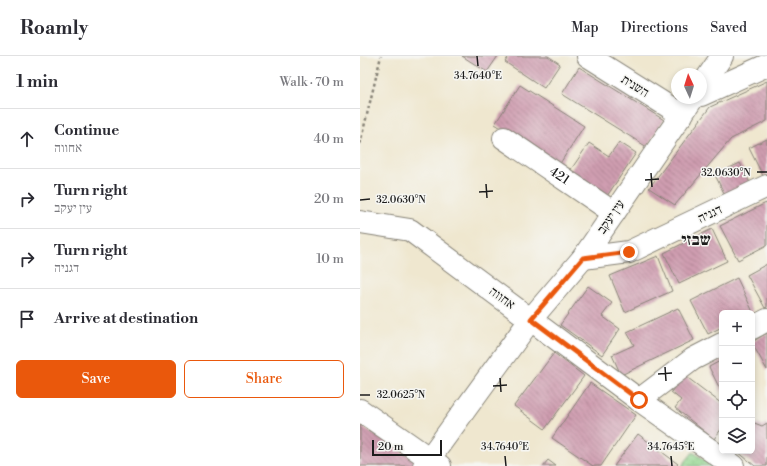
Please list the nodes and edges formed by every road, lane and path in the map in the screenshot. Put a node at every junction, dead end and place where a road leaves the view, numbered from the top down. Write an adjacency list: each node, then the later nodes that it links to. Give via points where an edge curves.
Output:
1 (381, 56): 10 (path)
2 (588, 56): 6 (street, השנית)
3 (722, 56): 5 (street, עין יעקב)
4 (763, 67): 7 (street)
5 (707, 79)
6 (671, 90)
7 (707, 93)
8 (690, 104): 12 (street, עין יעקב)
9 (504, 138): 12 (street, 421)
10 (360, 144)
11 (767, 186): 14 (street, דגניה, via 629,252)
12 (614, 213): 14 (street, עין יעקב)
13 (360, 222): 15 (street, אחווה, via 410,230)
14 (583, 258): 15 (street, עין יעקב)
15 (531, 319): 19 (street, אחווה); 21 (street, עין יעקב)
16 (767, 320): 17 (street)
17 (755, 326)
18 (719, 346): 19 (street, via 693,359)
19 (639, 400): 22 (street, אחווה)
20 (360, 410): 21 (street)
21 (431, 463)
22 (733, 466)

